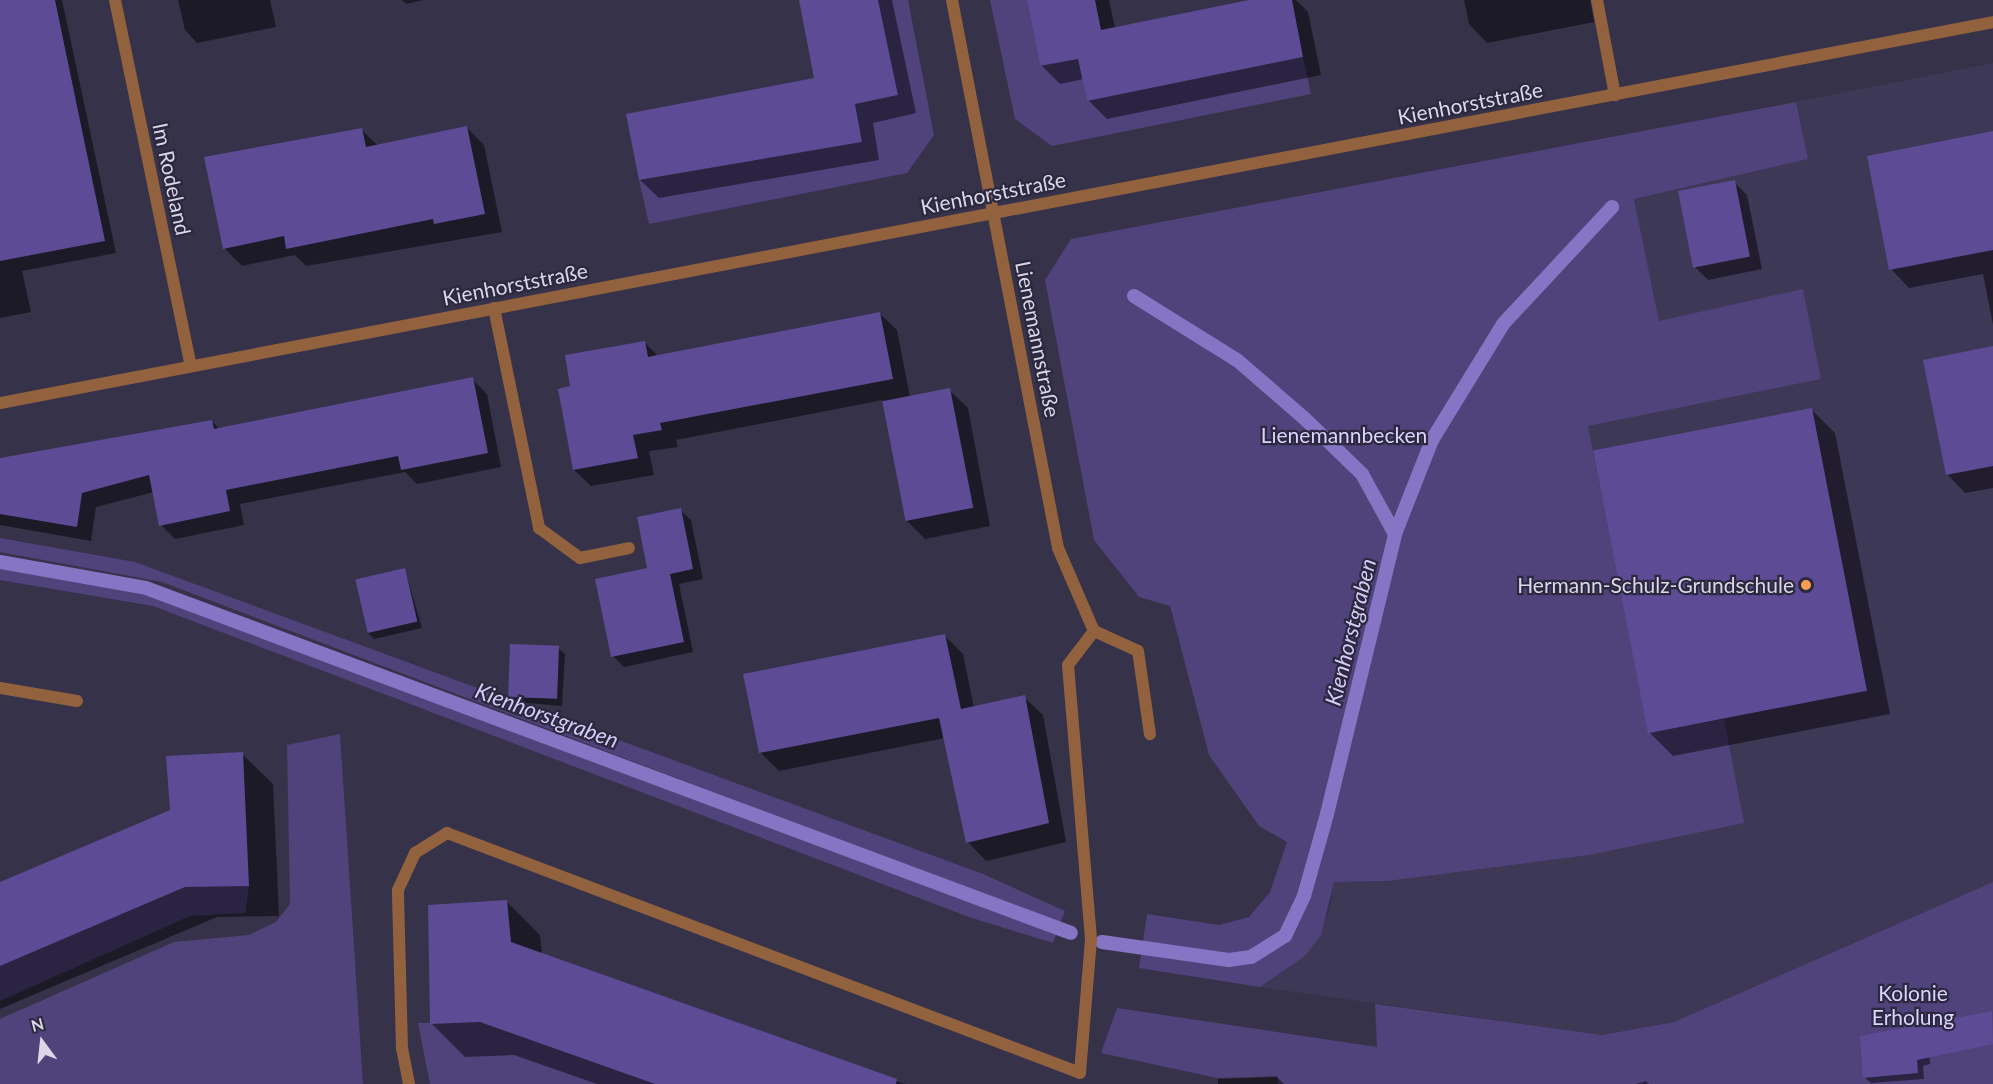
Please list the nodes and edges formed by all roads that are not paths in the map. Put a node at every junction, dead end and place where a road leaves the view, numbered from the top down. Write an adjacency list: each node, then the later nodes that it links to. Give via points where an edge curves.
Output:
1 (115, 0): 8 (street, Im Rodeland)
2 (952, 0): 6 (street, Lienemannstraße)
3 (1596, 0): 5 (street)
4 (1993, 22): 5 (street, Kienhorststraße)
5 (1615, 95): 6 (street, Kienhorststraße)
6 (994, 213): 7 (street, Kienhorststraße); 11 (street, Lienemannstraße, via 1058,548)
7 (495, 308): 8 (street, Kienhorststraße); 10 (street, via 540,528 580,558)
8 (191, 366): 9 (street, Kienhorststraße)
9 (0, 403)
10 (629, 548)
11 (1094, 631): 14 (street, via 1138,651); 15 (street, via 1068,665 1091,939 1080,1073 447,833 415,853 398,890 402,1048)
12 (0, 688): 13 (street)
13 (77, 701)
14 (1150, 734)
15 (409, 1084)

